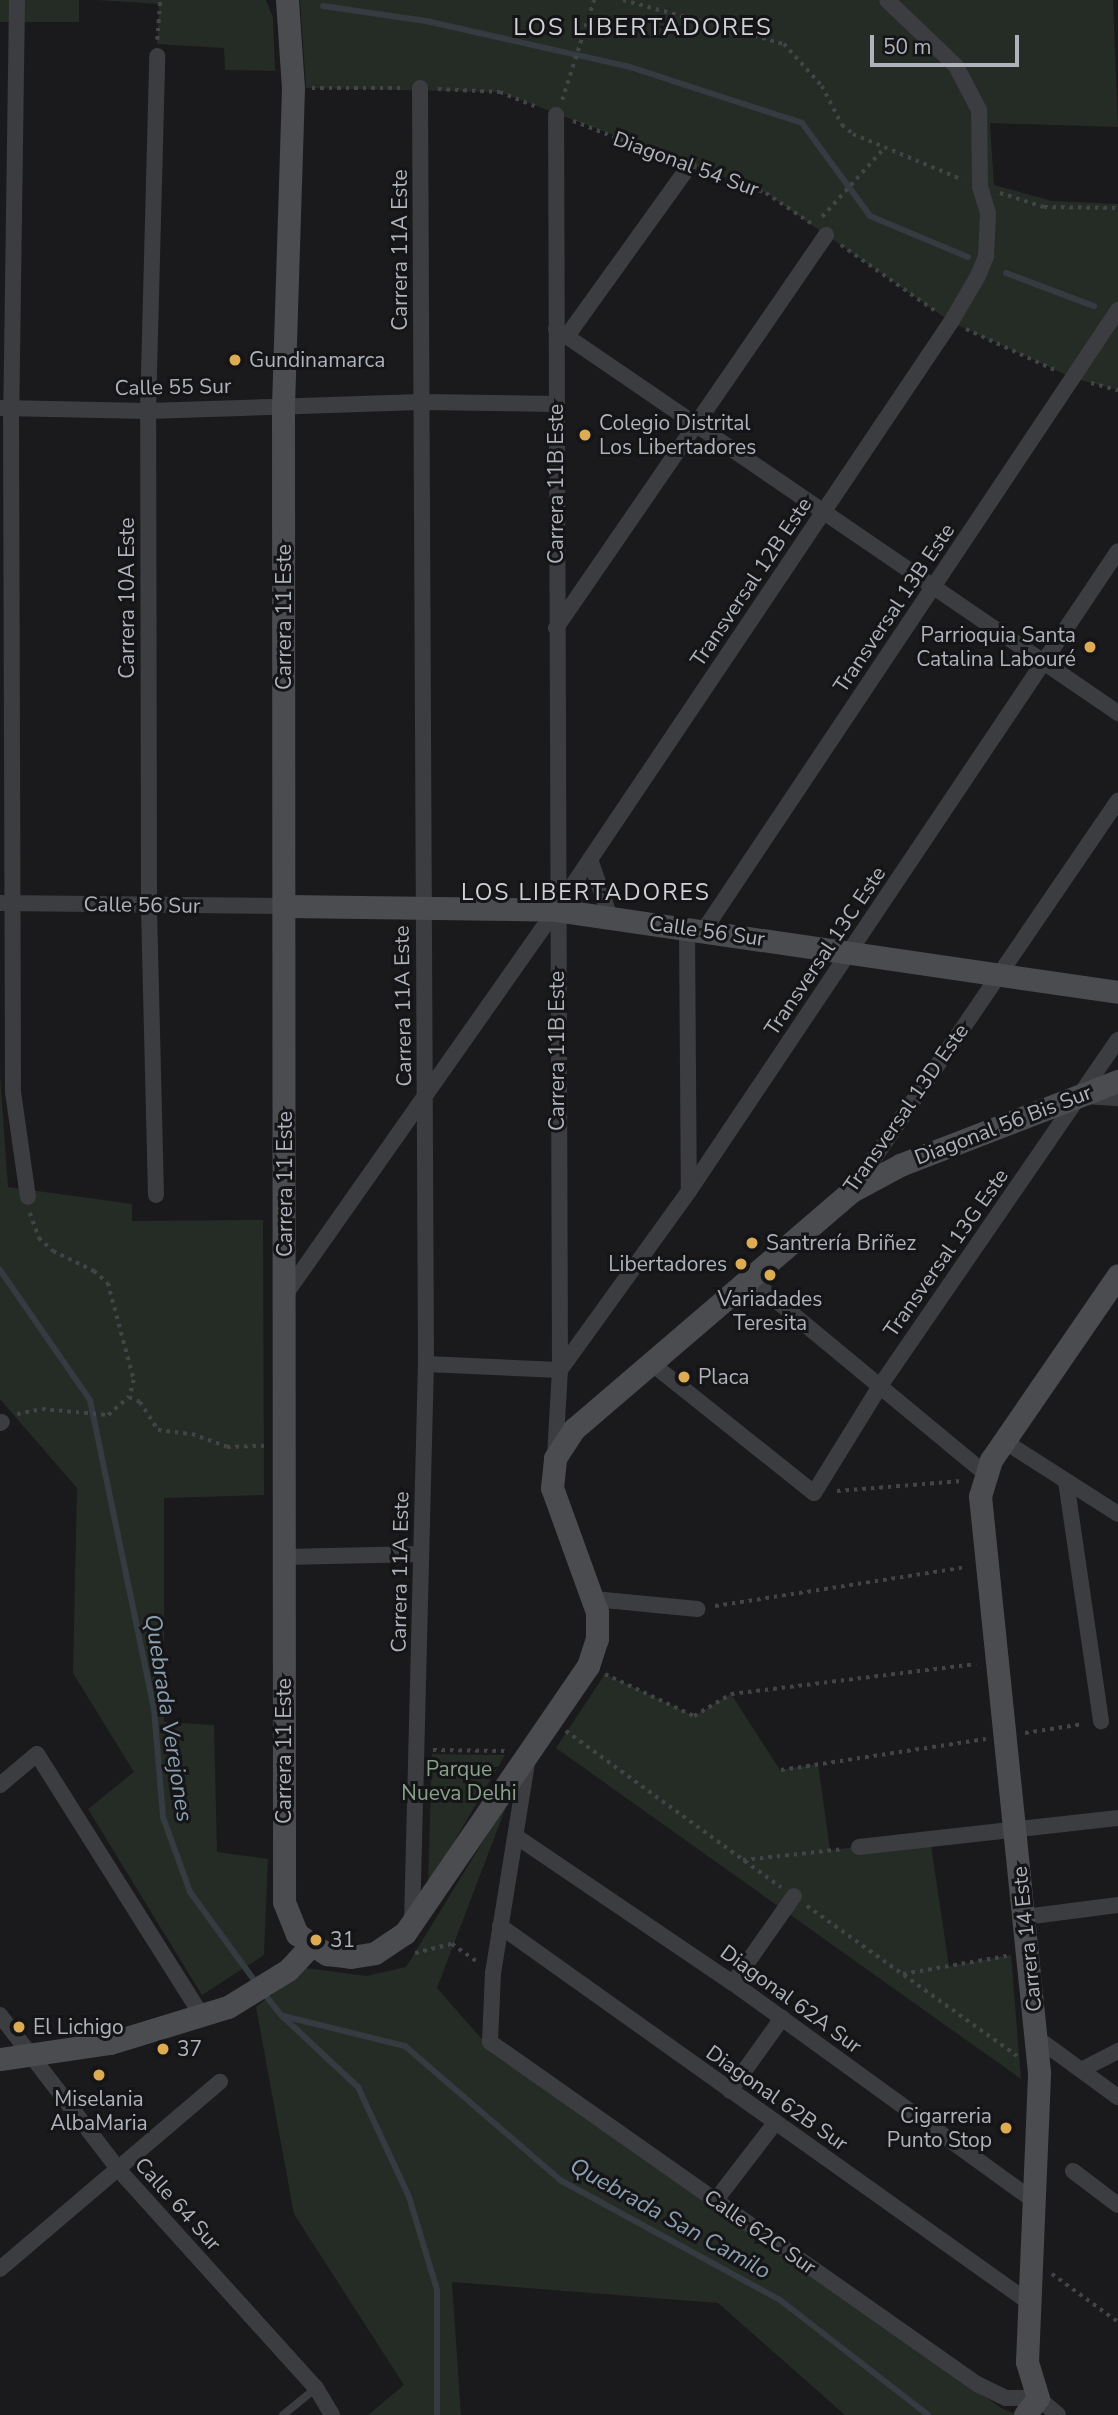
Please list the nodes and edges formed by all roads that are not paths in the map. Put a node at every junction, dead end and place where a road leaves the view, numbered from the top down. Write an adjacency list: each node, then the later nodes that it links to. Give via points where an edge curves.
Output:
1 (18, 0): 14 (street)
2 (287, 0): 13 (street, Carrera 11 Este, via 293,81)
3 (887, 0): 17 (street, Transversal 12B Este, via 956,66 974,98 981,128 980,187 988,212 988,236 978,276 951,322)
4 (157, 56): 15 (street, Carrera 10A Este)
5 (420, 88): 11 (street, Carrera 11A Este)
6 (556, 115): 10 (street, Carrera 11B Este)
7 (689, 166): 10 (street)
8 (820, 230): 16 (street)
9 (1118, 310): 19 (street, Transversal 13B Este)
10 (562, 332): 12 (street, Carrera 11B Este); 16 (street)
11 (421, 402): 12 (street, Calle 55 Sur); 13 (street, Calle 55 Sur); 28 (street, Carrera 11A Este)
12 (556, 404): 20 (street, Carrera 11B Este)
13 (283, 405): 15 (street, Calle 55 Sur); 27 (street, Carrera 11 Este)
14 (5, 408): 15 (street, Calle 55 Sur); 25 (street)
15 (148, 411): 26 (street, Carrera 10A Este)
16 (696, 424): 17 (street); 20 (street)
17 (824, 512): 19 (street); 24 (street, Transversal 12B Este)
18 (1118, 551): 21 (street, Transversal 13C Este)
19 (934, 586): 21 (street); 31 (street, Transversal 13B Este)
20 (556, 628): 29 (street, Carrera 11B Este)
21 (1044, 662): 22 (street); 32 (street, Transversal 13C Este)
22 (1118, 713)
23 (1118, 801): 33 (street, Transversal 13D Este)
24 (590, 859): 29 (street, Transversal 12B Este); 30 (street)
25 (7, 903): 26 (street, Calle 56 Sur); 43 (street, via 13,1092)
26 (149, 905): 27 (street, Calle 56 Sur); 42 (street, Carrera 10A Este)
27 (286, 906): 28 (street, Calle 56 Sur); 46 (street, Carrera 11 Este)
28 (422, 908): 29 (street, Calle 56 Sur); 37 (street, Carrera 11A Este)
29 (556, 910): 30 (street, Calle 56 Sur); 37 (street, Transversal 12B Este); 49 (street, Carrera 11B Este)
30 (610, 917): 31 (street, Calle 56 Sur)
31 (695, 929): 32 (street, Calle 56 Sur); 40 (street)
32 (850, 952): 33 (street, Calle 56 Sur); 40 (street, Transversal 13C Este)
33 (1000, 974): 34 (street, Calle 56 Sur); 41 (street, Transversal 13D Este)
34 (1118, 992)
35 (1118, 1040): 38 (street, Transversal 13G Este)
36 (1118, 1081): 38 (street, Diagonal 56 Bis Sur)
37 (425, 1096): 46 (street, Transversal 12B Este); 48 (street, Carrera 11A Este)
38 (1080, 1096): 39 (street); 41 (street, Diagonal 56 Bis Sur, via 900,1166); 50 (street, Transversal 13G Este)
39 (1118, 1098)
40 (689, 1191): 49 (street, Transversal 13C Este)
41 (852, 1191): 45 (street, Transversal 13D Este)
42 (156, 1195)
43 (28, 1196)
44 (1118, 1275): 51 (street)
45 (749, 1278): 47 (street, Transversal 13D Este); 50 (street)
46 (285, 1295): 57 (street, Carrera 11 Este)
47 (651, 1363): 50 (street, Transversal 13G Este, via 814,1493); 52 (street, Transversal 13D Este, via 574,1429)
48 (426, 1364): 49 (street); 56 (street, Carrera 11A Este)
49 (560, 1370): 52 (street, Carrera 11B Este)
50 (880, 1386): 53 (street)
51 (1004, 1441): 53 (street); 54 (street)
52 (555, 1458): 58 (street, Carrera 11B Este, via 552,1488 556,1508)
53 (983, 1476): 64 (street, Carrera 14 Este, via 979,1516)
54 (1066, 1481): 55 (street); 60 (street)
55 (1118, 1514)
56 (421, 1554): 57 (street); 70 (street, Carrera 11A Este)
57 (284, 1557): 72 (street, Carrera 11 Este, via 284,1902 290,1924)
58 (594, 1599): 59 (street); 61 (street, Carrera 11B Este, via 597,1639 588,1665)
59 (698, 1609)
60 (1101, 1721)
61 (529, 1751): 65 (street); 70 (street, Carrera 11B Este)
62 (0, 1784): 75 (street, via 37,1754)
63 (1118, 1818): 64 (street)
64 (1017, 1830): 66 (street); 69 (street, Carrera 14 Este)
65 (517, 1837): 71 (street); 73 (street, Diagonal 62A Sur)
66 (859, 1847)
67 (794, 1896): 73 (street)
68 (1118, 1905): 69 (street)
69 (1025, 1917): 77 (street, Carrera 14 Este)
70 (412, 1924): 72 (street, via 378,1952 339,1956)
71 (500, 1926): 83 (street, Diagonal 62B Sur); 88 (street, Calle 62C Sur, via 490,2042)
72 (311, 1945): 75 (street, via 274,1981)
73 (733, 1983): 76 (street, Diagonal 62A Sur)
74 (0, 2015): 79 (street, Calle 64 Sur)
75 (202, 2016): 79 (street, via 110,2043)
76 (782, 2018): 83 (street); 89 (street, Diagonal 62A Sur)
77 (1037, 2038): 81 (street); 89 (street, Carrera 14 Este)
78 (1118, 2051): 81 (street)
79 (33, 2056): 80 (street); 86 (street, Calle 64 Sur)
80 (0, 2059)
81 (1081, 2070): 84 (street)
82 (220, 2082): 86 (street)
83 (730, 2091): 85 (street, Diagonal 62B Sur)
84 (1118, 2097)
85 (775, 2123): 88 (street); 92 (street, Diagonal 62B Sur)
86 (118, 2169): 91 (street); 93 (street, Calle 64 Sur)
87 (1073, 2171): 90 (street)
88 (715, 2201): 94 (street, Calle 62C Sur, via 977,2384)
89 (1036, 2202): 92 (street, Carrera 14 Este)
90 (1118, 2205)
91 (0, 2269)
92 (1030, 2303): 94 (street, Carrera 14 Este, via 1027,2362)
93 (316, 2388): 95 (lane); 96 (street, Calle 64 Sur)
94 (1031, 2407): 97 (street)
95 (283, 2415)
96 (332, 2415)
97 (1058, 2415)

